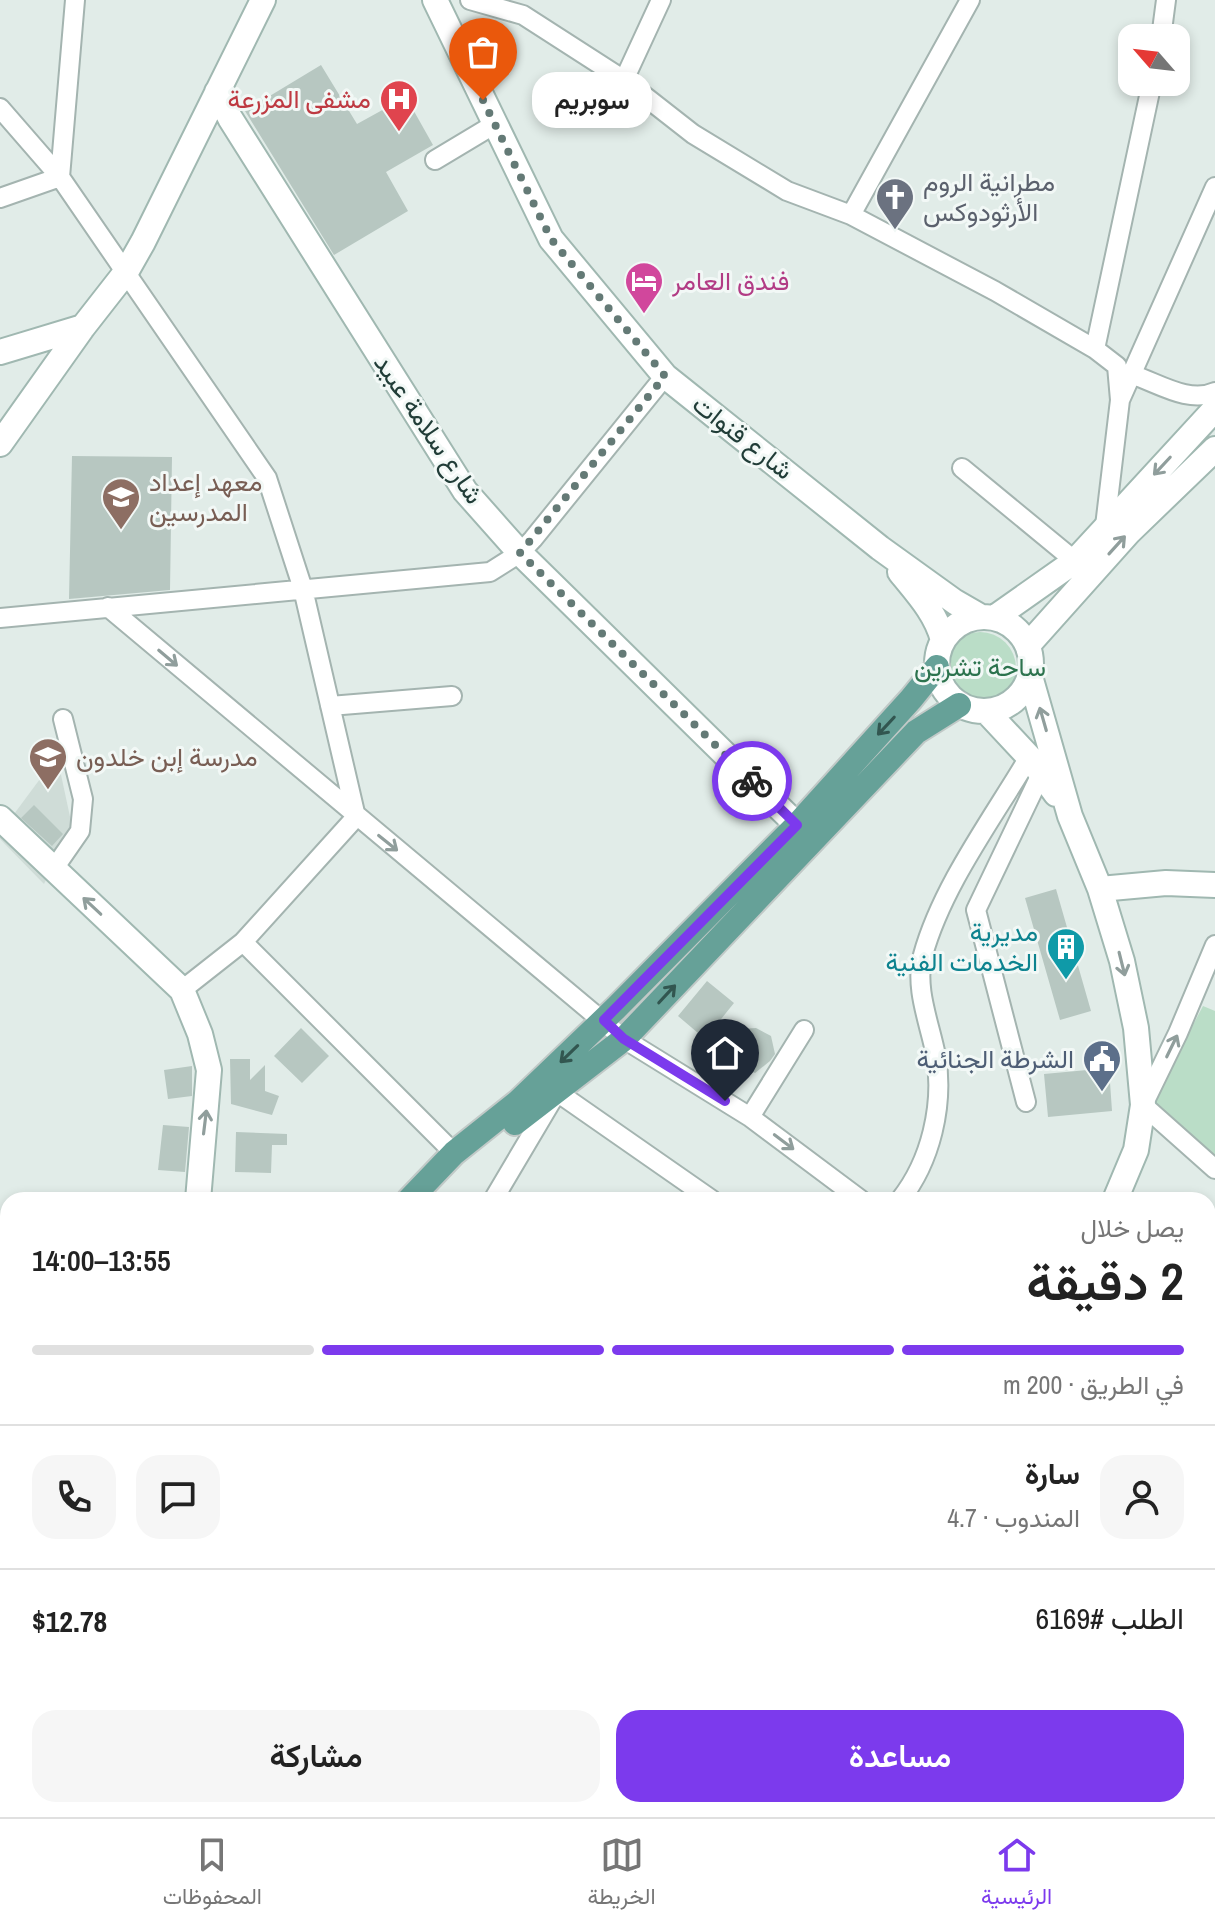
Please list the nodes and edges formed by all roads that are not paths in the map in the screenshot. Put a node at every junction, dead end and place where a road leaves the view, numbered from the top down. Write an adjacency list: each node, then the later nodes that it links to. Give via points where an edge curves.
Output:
1 (75, 0): 15 (street)
2 (263, 0): 10 (main road)
3 (435, 0): 13 (main road, شارع قنوات)
4 (470, 0): 9 (street, via 523,15)
5 (661, 0): 9 (street)
6 (970, 0): 18 (street)
7 (1166, 0): 8 (street)
8 (1163, 24)
9 (624, 80): 18 (street, via 693,134 787,191)
10 (217, 92): 19 (main road); 33 (main road, شارع سلامة عبيد, via 465,491)
11 (1149, 96): 21 (street)
12 (0, 108): 15 (street)
13 (495, 124): 14 (street); 24 (main road, شارع قنوات, via 551,239)
14 (435, 160)
15 (60, 177): 17 (street); 19 (street)
16 (1215, 187): 23 (street)
17 (0, 198)
18 (851, 215): 21 (street)
19 (126, 272): 20 (main road); 35 (street, via 267,478)
20 (83, 327): 22 (main road); 28 (main road)
21 (1095, 349): 26 (street, via 1117,366)
22 (0, 352)
23 (1133, 375): 25 (street, via 1184,395); 26 (street)
24 (665, 376): 32 (main road, شارع قنوات); 33 (street)
25 (1215, 392)
26 (1120, 400): 31 (street)
27 (1215, 409): 31 (main road, one-way to 31)
28 (0, 444)
29 (1215, 449): 34 (main road, one-way to 29)
30 (962, 468): 34 (street)
31 (1105, 526): 34 (main road)
32 (880, 548): 37 (main road, شارع قنوات, via 955,602); 39 (main road, via 929,607)
33 (520, 553): 35 (street, via 490,572); 52 (main road, شارع سلامة عبيد)
34 (1080, 571): 37 (main road); 40 (main road)
35 (303, 589): 36 (street); 45 (street)
36 (108, 607): 38 (street); 50 (street, one-way to 50)
37 (987, 617): 39 (main road, via 959,624); 40 (main road, via 1008,623)
38 (0, 618)
39 (943, 640): 41 (main road)
40 (1028, 645): 42 (main road)
41 (937, 667): 44 (main road, via 940,682); 52 (main road, one-way to 52)
42 (1030, 676): 46 (main road, via 1019,697); 49 (main road, one-way to 42)
43 (452, 696): 45 (street)
44 (959, 705): 46 (main road); 61 (main road, one-way to 44, via 916,732)
45 (330, 706): 50 (street)
46 (987, 712): 48 (main road)
47 (63, 719): 53 (street, via 83,799 80,831)
48 (1036, 765): 49 (main road); 63 (street, via 976,910); 74 (street, via 947,892 922,957 922,997 936,1059 938,1111 919,1170)
49 (1070, 816): 55 (main road)
50 (356, 817): 56 (street); 59 (street, one-way to 59)
51 (0, 818): 53 (main road)
52 (797, 825): 59 (main road)
53 (53, 870): 58 (main road, one-way to 53)
54 (1215, 885): 55 (main road)
55 (1100, 889): 64 (main road, one-way to 64, via 1136,1028)
56 (243, 942): 58 (street); 66 (street)
57 (1215, 945): 64 (street, one-way to 57)
58 (182, 990): 68 (main road, one-way to 58, via 209,1070)
59 (604, 1020): 61 (street); 66 (main road, one-way to 66, via 518,1102)
60 (804, 1030): 65 (street)
61 (624, 1039): 62 (main road); 65 (street)
62 (557, 1092): 70 (main road); 71 (street); 72 (street)
63 (1026, 1102)
64 (1143, 1105): 67 (street); 75 (main road, via 1136,1150)
65 (750, 1117): 73 (street, one-way to 73)
66 (454, 1153): 69 (main road)
67 (1215, 1169)
68 (199, 1192)
69 (417, 1192)
70 (420, 1192)
71 (498, 1192)
72 (701, 1192)
73 (850, 1192)
74 (905, 1192)
75 (1118, 1192)

